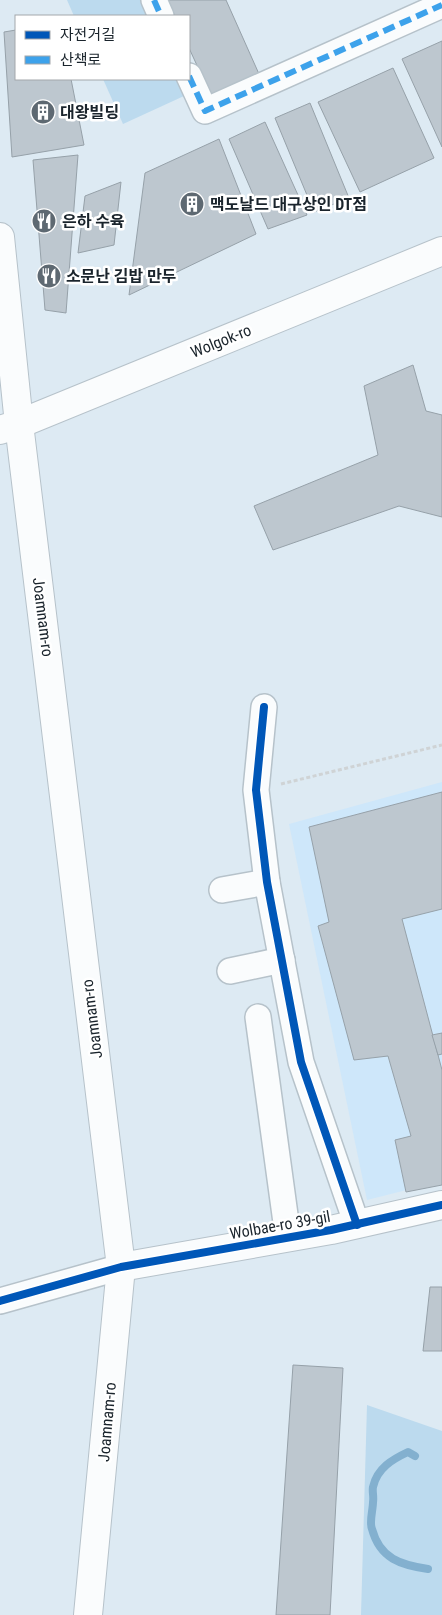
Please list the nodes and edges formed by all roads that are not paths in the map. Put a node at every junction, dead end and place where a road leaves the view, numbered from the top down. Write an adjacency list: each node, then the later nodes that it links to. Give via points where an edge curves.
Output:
1 (154, 0): 3 (street)
2 (442, 5): 4 (street, via 205,111)
3 (161, 15)
4 (190, 78)
5 (0, 237): 7 (main road, Joamnam-ro)
6 (442, 251): 7 (main road, Wolgok-ro)
7 (10, 427): 17 (main road, Joamnam-ro)
8 (264, 707): 9 (street, via 256,790)
9 (267, 882): 10 (street); 11 (street)
10 (222, 890)
11 (282, 960): 12 (street); 15 (street, via 301,1062)
12 (230, 972)
13 (258, 1017): 16 (street)
14 (442, 1205): 15 (main road, Wolbae-ro 39-gil)
15 (357, 1224): 16 (main road, Wolbae-ro 39-gil)
16 (288, 1237): 17 (main road, Wolbae-ro 39-gil)
17 (122, 1266): 18 (street); 19 (main road, Joamnam-ro)
18 (0, 1300)
19 (88, 1615)

